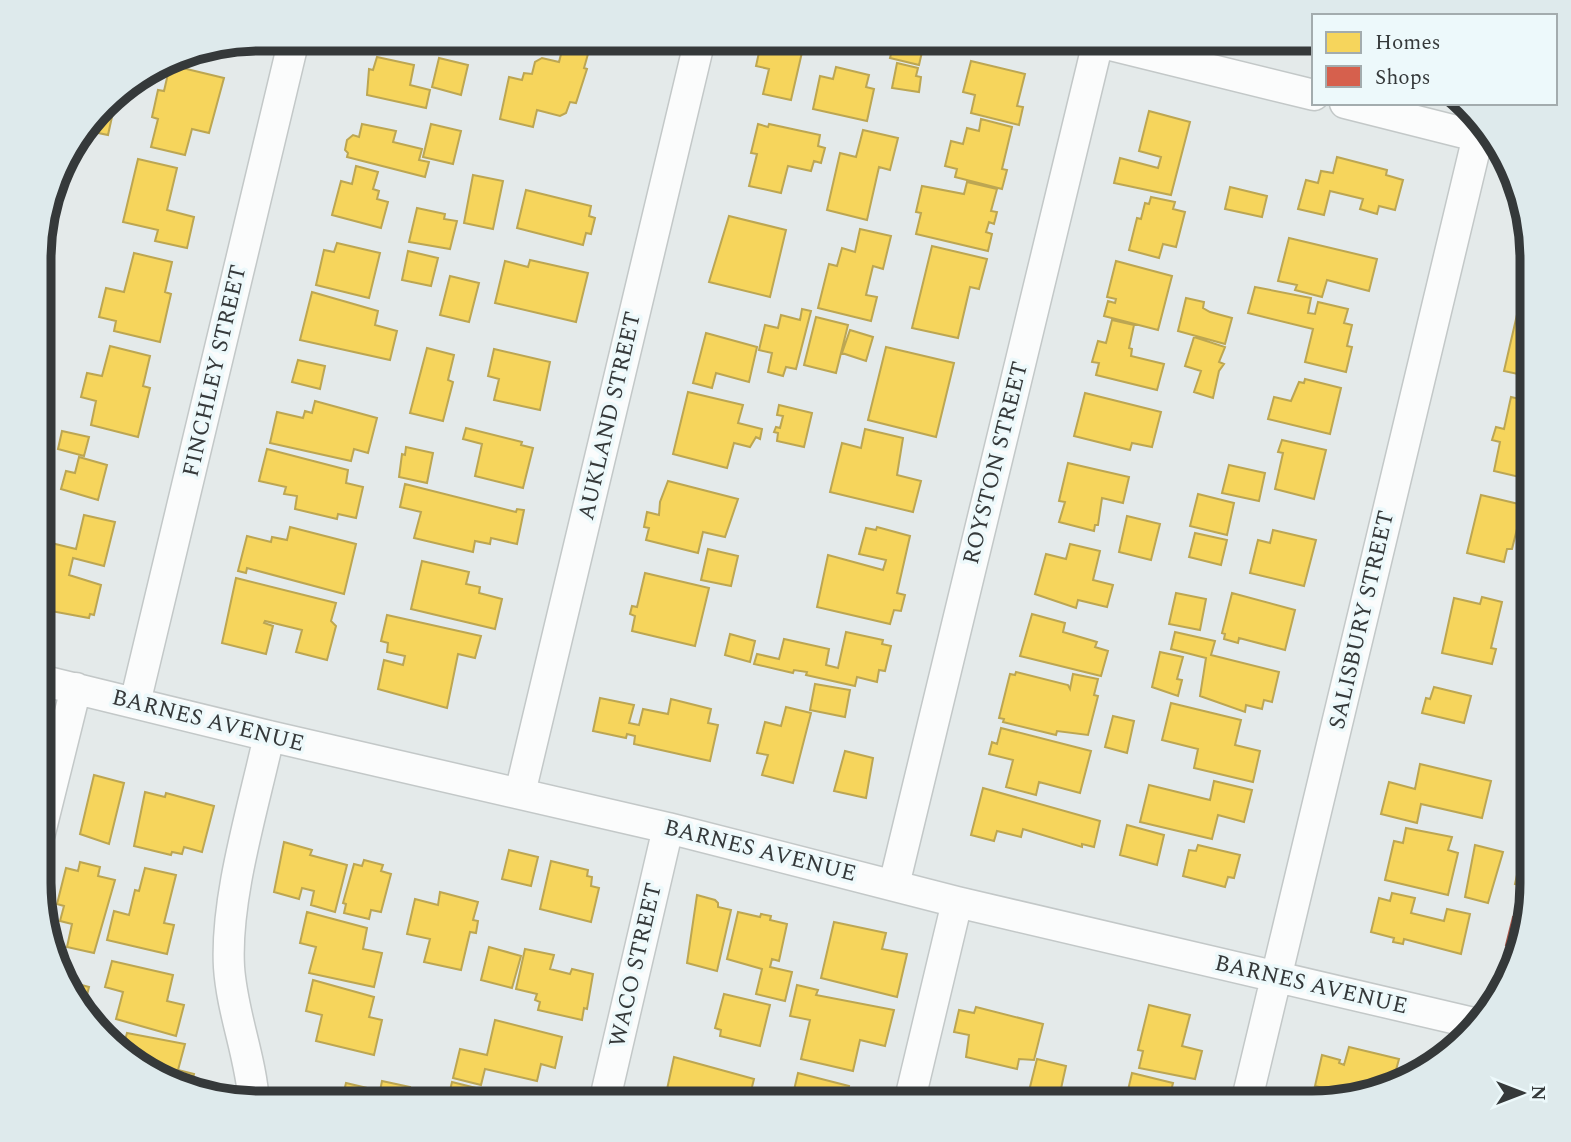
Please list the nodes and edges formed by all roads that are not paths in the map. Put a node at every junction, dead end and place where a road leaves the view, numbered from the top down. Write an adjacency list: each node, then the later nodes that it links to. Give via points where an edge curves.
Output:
1 (291, 51): 11 (street, FINCHLEY STREET)
2 (697, 51): 14 (street, AUKLAND STREET)
3 (1089, 51): 16 (street, ROYSTON STREET)
4 (1136, 51): 5 (street)
5 (1312, 95)
6 (1353, 105): 7 (street)
7 (1480, 137)
8 (1484, 142): 18 (street, SALISBURY STREET)
9 (51, 682): 10 (street, BARNES AVENUE)
10 (76, 688): 11 (street, BARNES AVENUE); 13 (street)
11 (135, 703): 12 (street, BARNES AVENUE)
12 (269, 736): 14 (street, BARNES AVENUE); 20 (street, via 229,922 229,969)
13 (51, 789)
14 (520, 793): 15 (street, BARNES AVENUE)
15 (668, 828): 16 (street, BARNES AVENUE); 21 (street, WACO STREET)
16 (894, 885): 17 (street, BARNES AVENUE)
17 (957, 902): 18 (street, BARNES AVENUE); 22 (street)
18 (1276, 976): 19 (street, BARNES AVENUE); 23 (street, SALISBURY STREET)
19 (1467, 1022)
20 (253, 1091)
21 (607, 1091)
22 (912, 1091)
23 (1249, 1091)

